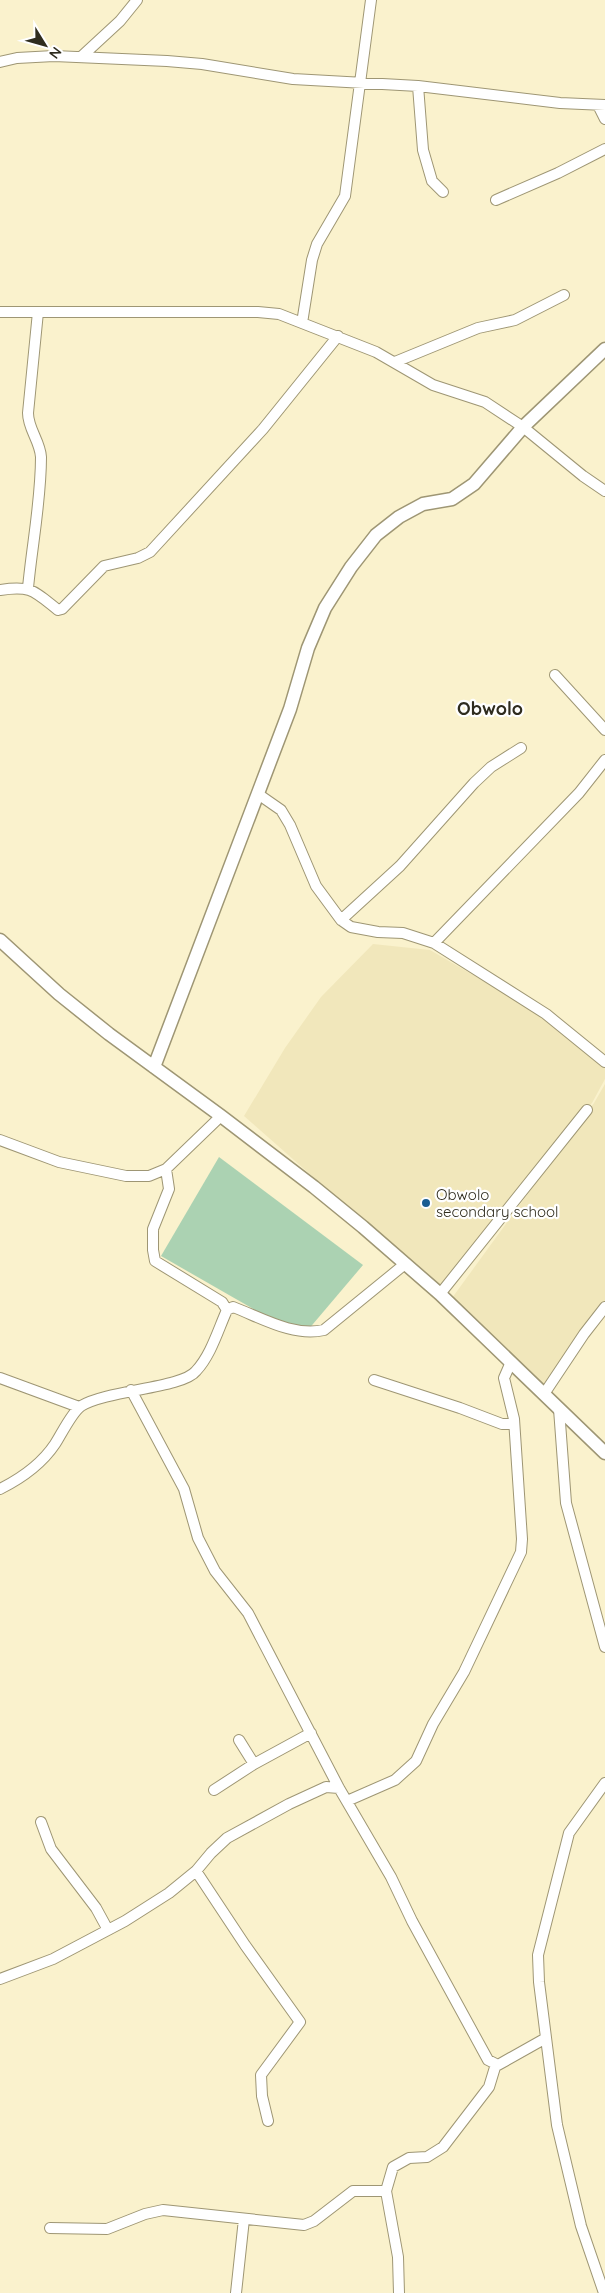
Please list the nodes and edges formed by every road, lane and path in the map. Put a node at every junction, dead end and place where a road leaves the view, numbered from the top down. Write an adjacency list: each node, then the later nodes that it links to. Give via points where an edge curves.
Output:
1 (136, 0): 3 (street, via 120,22)
2 (371, 0): 5 (street)
3 (81, 57): 4 (street, via 18,58); 5 (street, via 202,64 293,79)
4 (0, 62)
5 (360, 84): 6 (street); 15 (street, via 345,196 317,244)
6 (418, 86): 7 (street); 10 (street, via 423,150 432,181)
7 (602, 105): 8 (street)
8 (605, 119)
9 (605, 149): 11 (street)
10 (443, 192)
11 (496, 200)
12 (564, 295): 18 (street, via 515,320 478,328)
13 (0, 312): 14 (street)
14 (38, 312): 15 (street, via 258,312 279,314); 21 (street, via 28,421 40,448 40,480)
15 (302, 322): 16 (street)
16 (338, 336): 18 (street); 21 (street, via 263,429 150,552 104,566 62,609 58,610)
17 (605, 349): 19 (street)
18 (395, 362): 19 (street, via 433,385 485,402)
19 (523, 427): 20 (street); 27 (street, via 474,484 452,499 423,504 399,517 376,535 351,567 325,608 308,648 290,709)
20 (605, 491)
21 (28, 588): 22 (street)
22 (0, 590)
23 (555, 675): 24 (street)
24 (605, 730)
25 (521, 748): 28 (street, via 491,767 474,783 400,866)
26 (605, 760): 30 (street, via 579,793)
27 (258, 794): 28 (street, via 281,810 316,886); 32 (street)
28 (341, 920): 30 (street, via 352,927 403,933)
29 (0, 940): 32 (street, via 60,994)
30 (434, 943): 31 (street, via 546,1014)
31 (605, 1062)
32 (154, 1067): 34 (street)
33 (586, 1110): 38 (street)
34 (221, 1116): 36 (street); 37 (street, via 314,1186)
35 (0, 1140): 36 (street, via 59,1162 126,1176 149,1176)
36 (166, 1169): 40 (street, via 169,1189 153,1229 155,1261 222,1302)
37 (405, 1264): 38 (street); 40 (street, via 324,1330 299,1332 233,1307)
38 (440, 1294): 41 (street)
39 (605, 1307): 45 (street)
40 (227, 1310): 44 (street, via 204,1361 195,1373 182,1380)
41 (511, 1362): 45 (street); 48 (street, via 504,1378)
42 (0, 1378): 46 (street)
43 (374, 1380): 48 (street, via 502,1424)
44 (131, 1390): 46 (street); 52 (street, via 184,1489 198,1538 215,1571 248,1613)
45 (544, 1394): 47 (street)
46 (79, 1407): 50 (street, via 54,1447 29,1474)
47 (559, 1409): 49 (street); 51 (street, via 566,1503)
48 (514, 1424): 58 (street, via 521,1552 464,1672 433,1724 416,1761 395,1780)
49 (605, 1453)
50 (0, 1489)
51 (605, 1647)
52 (311, 1733): 54 (street); 56 (street)
53 (239, 1740): 54 (street)
54 (254, 1764): 57 (street)
55 (605, 1783): 63 (street, via 569,1833 538,1954)
56 (339, 1788): 58 (street); 60 (street, via 326,1787 227,1838)
57 (214, 1790)
58 (347, 1801): 64 (street, via 488,2060)
59 (41, 1822): 61 (street, via 51,1849 96,1908)
60 (196, 1871): 61 (street, via 169,1893); 65 (street, via 300,2022 261,2075)
61 (108, 1930): 62 (street, via 53,1959)
62 (0, 1979)
63 (546, 2038): 64 (street); 71 (street, via 557,2125 580,2226)
64 (496, 2064): 66 (street, via 489,2087 443,2147 427,2157 410,2158 393,2167)
65 (268, 2121)
66 (386, 2191): 67 (street, via 353,2191 304,2225); 70 (street, via 398,2257)
67 (244, 2218): 68 (street, via 163,2210 107,2230); 69 (street)
68 (50, 2228)
69 (236, 2293)
70 (399, 2293)
71 (604, 2293)

